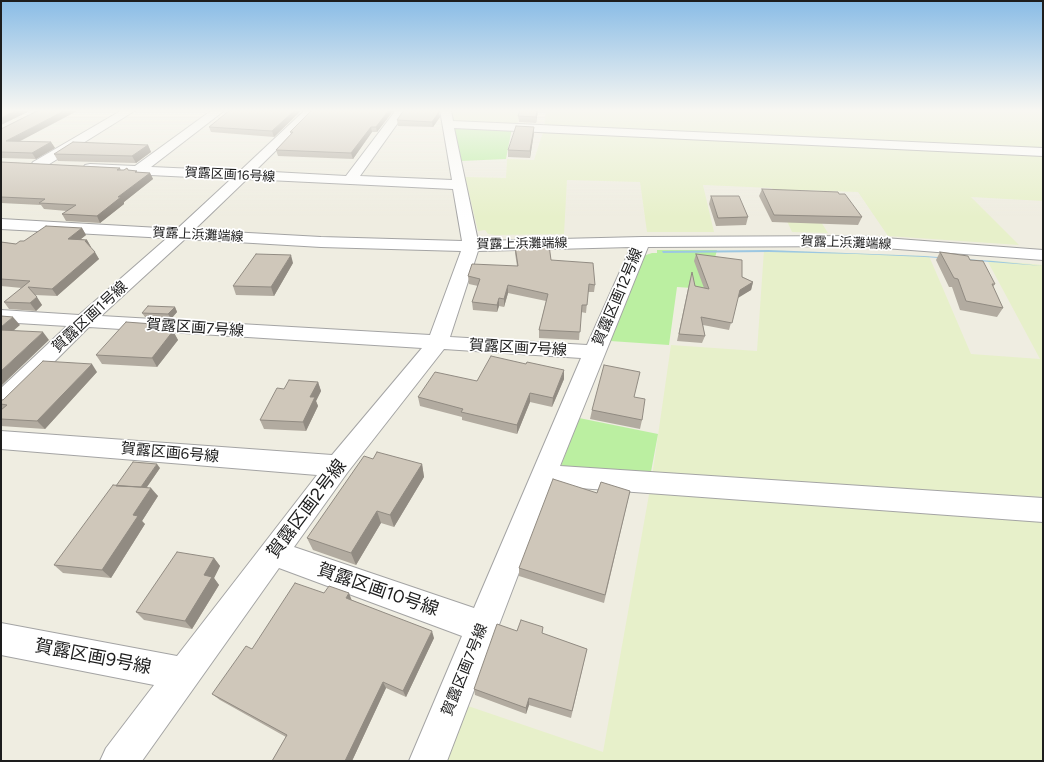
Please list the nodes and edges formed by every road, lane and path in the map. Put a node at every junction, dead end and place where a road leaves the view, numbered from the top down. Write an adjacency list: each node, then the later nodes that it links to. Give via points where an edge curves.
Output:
1 (71, 146): 9 (street)
2 (171, 146): 12 (street)
3 (274, 146): 13 (street, 賀露区画1号線)
4 (376, 146): 14 (street)
5 (452, 146): 15 (street)
6 (933, 146): 7 (street)
7 (1043, 152)
8 (24, 164): 9 (street)
9 (38, 165): 10 (street)
10 (62, 166)
11 (77, 167): 12 (street, 賀露区画16号線)
12 (138, 170): 13 (street, 賀露区画16号線)
13 (242, 176): 14 (street, 賀露区画16号線); 17 (street, 賀露区画1号線)
14 (350, 180): 15 (street, 賀露区画16号線)
15 (460, 185): 19 (street)
16 (1, 224): 17 (street, 賀露上浜灘端線)
17 (181, 234): 19 (street, 賀露上浜灘端線, via 321,242); 22 (street, 賀露区画1号線)
18 (642, 242): 19 (street, 賀露上浜灘端線); 20 (street, 賀露上浜灘端線, via 858,241); 24 (street, 賀露区画12号線)
19 (471, 246): 23 (street, 賀露区画2号線)
20 (1043, 255)
21 (1, 316): 22 (street, 賀露区画7号線)
22 (84, 321): 23 (street, 賀露区画7号線); 25 (street, 賀露区画1号線)
23 (438, 344): 24 (street, 賀露区画7号線); 27 (street, 賀露区画2号線)
24 (594, 352): 28 (street, 賀露区画7号線)
25 (1, 401)
26 (1, 440): 27 (street, 賀露区画6号線)
27 (338, 466): 30 (street, 賀露区画2号線)
28 (543, 475): 29 (street); 31 (street, 賀露区画7号線)
29 (1043, 510)
30 (274, 553): 31 (street, 賀露区画10号線); 33 (street, 賀露区画2号線)
31 (482, 626): 35 (street, 賀露区画7号線)
32 (1, 639): 33 (street, 賀露区画9号線)
33 (184, 674): 34 (street, 賀露区画2号線)
34 (119, 761)
35 (428, 761)

